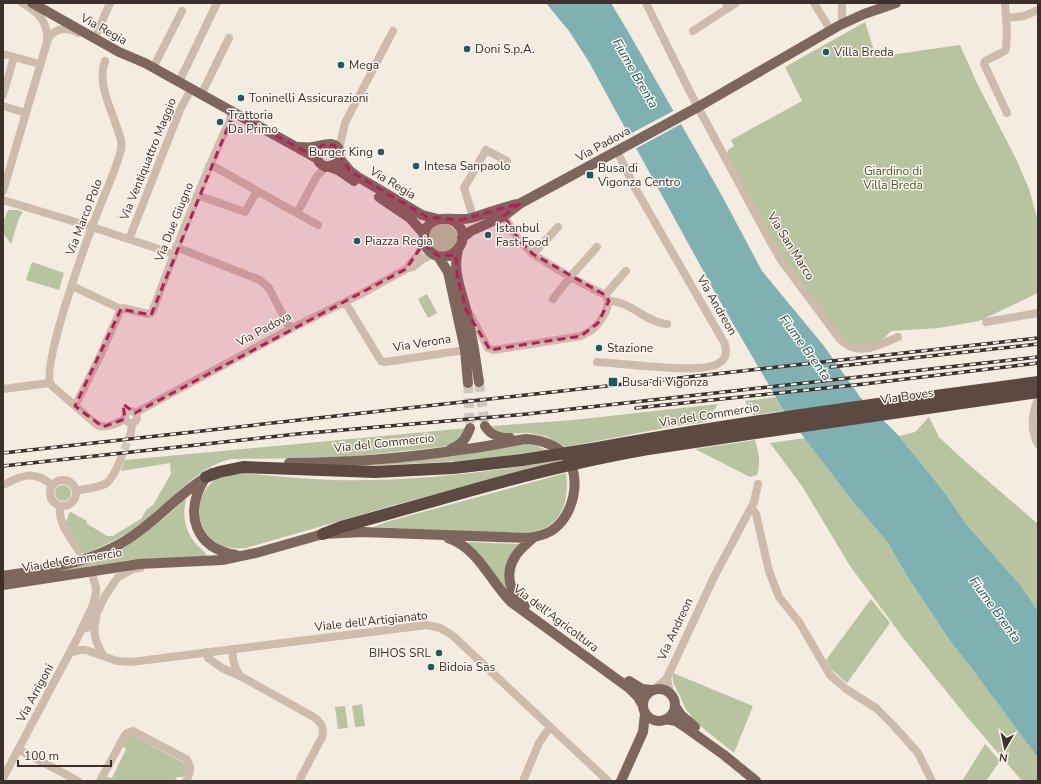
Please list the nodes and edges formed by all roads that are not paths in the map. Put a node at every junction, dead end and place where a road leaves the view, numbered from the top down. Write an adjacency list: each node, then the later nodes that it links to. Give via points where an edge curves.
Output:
1 (22, 3): 23 (street, via 34,10 42,19 47,32)
2 (32, 3): 24 (main road, Via Regia)
3 (44, 3): 21 (main road, Via Regia)
4 (110, 3): 21 (street)
5 (218, 3): 30 (street)
6 (646, 3): 35 (street, Via San Marco)
7 (736, 3): 12 (street)
8 (814, 3): 20 (street)
9 (842, 3): 17 (street, via 842,17)
10 (896, 3): 13 (main road)
11 (1005, 3): 16 (street)
12 (727, 5): 18 (street)
13 (880, 5): 17 (main road)
14 (1038, 10): 16 (street, via 1024,16)
15 (182, 11): 29 (street)
16 (1006, 18): 38 (street, via 1006,49 984,64)
17 (845, 23): 20 (main road)
18 (692, 30)
19 (393, 31): 39 (street)
20 (831, 31): 35 (main road)
21 (97, 33): 29 (main road, Via Regia, via 131,52)
22 (229, 38): 32 (street)
23 (46, 42): 24 (street, via 55,31 66,29); 28 (street)
24 (118, 52): 29 (main road, Via Regia)
25 (3, 54): 26 (street)
26 (14, 57): 28 (street); 33 (street)
27 (105, 61): 58 (street, Via Marco Polo, via 104,89 122,146)
28 (40, 64): 37 (street)
29 (149, 66): 30 (main road, Via Regia)
30 (179, 82): 31 (main road, Via Regia)
31 (191, 89): 32 (main road, Via Regia); 62 (street, Via Ventiquattro Maggio, via 177,116)
32 (201, 95): 36 (main road, Via Regia)
33 (3, 96)
34 (3, 106): 37 (street)
35 (694, 109): 42 (main road, Via Padova); 81 (street, Via San Marco, via 781,260 839,338 847,346 857,349 874,347)
36 (230, 111): 41 (main road, Via Regia); 46 (street, Via Due Giugno, via 231,118)
37 (26, 113): 48 (street)
38 (1005, 113)
39 (345, 123): 40 (street); 43 (street)
40 (325, 144): 41 (main road); 43 (main road, via 334,144); 44 (main road, via 317,151)
41 (298, 147): 44 (main road, Via Regia)
42 (620, 152): 52 (main road, Via Padova); 83 (street, Via Andreon, via 634,186 725,344 726,351 719,363 702,368)
43 (339, 154): 47 (main road, via 336,164); 56 (main road, Via Regia, via 350,171 381,191 422,215)
44 (316, 158): 47 (main road, via 320,164)
45 (507, 161): 53 (street, via 486,150 464,188)
46 (210, 166): 49 (street); 50 (street, Via Due Giugno)
47 (328, 167): 54 (street, via 317,176); 60 (main road, Via Regia, via 338,170 410,218)
48 (3, 191)
49 (257, 191): 50 (street, via 245,212); 54 (street)
50 (197, 195): 65 (street, Via Due Giugno)
51 (3, 200): 58 (street)
52 (521, 203): 55 (main road, Via Padova); 56 (main road, Via Padova, via 471,218)
53 (471, 210)
54 (297, 213): 57 (street)
55 (504, 216): 61 (main road, Via Padova, via 471,231); 66 (street, via 519,240)
56 (444, 219): 60 (main road, Via Padova, via 430,224); 61 (main road, via 459,226)
57 (318, 225)
58 (92, 226): 62 (street); 71 (street, Via Marco Polo)
59 (558, 227): 66 (street)
60 (424, 236): 67 (main road, via 427,248); 68 (street, Via Padova, via 418,255)
61 (462, 238): 64 (main road)
62 (129, 239): 65 (street)
63 (597, 247): 70 (street)
64 (458, 250): 67 (main road, Via Padova, via 449,256); 76 (main road, via 457,275)
65 (175, 251): 75 (street, Via Due Giugno, via 151,313); 80 (street, via 265,283 270,288)
66 (533, 254): 70 (street)
67 (436, 255): 68 (street, Via Padova); 82 (main road, Via Verona, via 448,272)
68 (406, 268): 74 (street, Via Padova)
69 (626, 271): 72 (street)
70 (570, 277): 72 (street); 73 (street)
71 (72, 286): 75 (street, Via Due Giugno); 86 (street, Via Marco Polo, via 52,354)
72 (607, 298): 76 (street, via 608,305 598,322 581,336 494,350 488,348); 79 (street)
73 (553, 299)
74 (345, 302): 80 (street, Via Padova); 82 (street, Via Verona, via 380,361)
75 (121, 309): 92 (street)
76 (466, 310): 84 (main road)
77 (1038, 313): 78 (street)
78 (986, 322)
79 (667, 324)
80 (290, 329): 94 (street, Via Padova, via 135,413 137,419)
81 (898, 337)
82 (465, 350): 87 (main road, Via Verona)
83 (597, 362)
84 (479, 382)
85 (1038, 382): 91 (highway, Via Boves)
86 (49, 383): 88 (street); 92 (street)
87 (468, 383)
88 (3, 389)
89 (1038, 392): 91 (highway, Via Boves)
90 (1038, 399): 100 (street, via 1032,428)
91 (920, 403): 93 (highway, Via Boves); 97 (highway, Via Boves)
92 (75, 406): 94 (street, via 103,427)
93 (835, 410): 103 (highway, Via del Commercio, bridge, via 482,465 375,472 243,467)
94 (129, 421): 98 (street)
95 (485, 426): 99 (main road, via 494,436)
96 (470, 428): 101 (main road, via 463,442)
97 (781, 429): 110 (highway, Via del Commercio, bridge, via 601,458 476,488)
98 (131, 432)
99 (526, 438): 101 (main road, Via del Commercio); 112 (main road, Via del Commercio, via 547,443 563,453 570,464 574,483 573,498 566,518 550,532)
100 (1038, 444)
101 (442, 452): 103 (main road, Via del Commercio, via 354,462 227,464)
102 (120, 461): 107 (street, via 108,482 102,486)
103 (206, 477): 114 (main road, Via del Commercio, via 194,504 197,528 214,548); 116 (main road, Via del Commercio, via 153,521 112,548 71,563)
104 (758, 484): 109 (street, Via Andreon)
105 (3, 485): 106 (street, via 17,477 33,475)
106 (52, 485): 107 (street, via 64,480 72,483); 108 (street, via 51,497)
107 (76, 491): 108 (street, via 73,502)
108 (60, 506): 113 (street, via 61,522)
109 (751, 509): 126 (street, Via Andreon, via 714,577); 145 (street, via 756,514 769,570 779,597 799,622 830,675 846,689 876,708 894,726 918,753)
110 (323, 534): 111 (main road, Via del Commercio, via 363,532); 114 (main road, Via del Commercio)
111 (440, 535): 112 (main road, Via del Commercio); 130 (main road, Via dell'Agricoltura, via 466,547 511,602 629,688 638,696)
112 (535, 537): 127 (main road, Via dell'Agricoltura, via 515,555 511,565 511,587 518,601 636,686)
113 (79, 551)
114 (242, 556): 115 (main road, Via del Commercio, via 222,560)
115 (170, 562): 118 (main road, Via del Commercio, via 105,568); 119 (street, Via Arrigoni, via 133,570 118,577)
116 (3, 576)
117 (93, 578): 120 (street, Via Arrigoni, via 96,587 95,599)
118 (3, 585)
119 (97, 613): 120 (street, Via Arrigoni); 124 (street, via 93,627 96,642)
120 (77, 640): 123 (street, Via Arrigoni)
121 (232, 649): 122 (street, Viale dell'Artigianato); 125 (street, via 233,663); 132 (street, Viale dell'Artigianato, via 427,625 440,628 452,635)
122 (206, 652): 124 (street, Viale dell'Artigianato, via 130,662 117,661); 125 (street, via 212,662)
123 (70, 653): 124 (street, Viale dell'Artigianato, via 86,650); 134 (street, Via Arrigoni)
124 (103, 655)
125 (240, 676): 140 (street, via 312,716 322,725 322,737)
126 (667, 678): 127 (street, Via Andreon); 128 (street, Via Andreon)
127 (654, 689): 128 (main road); 130 (main road, via 645,695)
128 (670, 693): 129 (main road)
129 (675, 706): 131 (main road, via 672,714); 135 (main road, via 681,715)
130 (643, 709): 131 (main road, via 651,719); 133 (main road)
131 (662, 720): 133 (main road); 135 (main road, via 676,721)
132 (550, 727): 141 (street, via 539,743); 142 (street, Viale dell'Artigianato)
133 (643, 732): 143 (main road)
134 (18, 749): 136 (street, Via Arrigoni); 137 (street)
135 (724, 755): 144 (main road)
136 (3, 778)
137 (78, 781)
138 (100, 781): 139 (street, via 125,735 133,731 186,759 191,770)
139 (186, 781)
140 (299, 781)
141 (523, 781)
142 (608, 781)
143 (621, 781)
144 (756, 781)
145 (932, 781)

